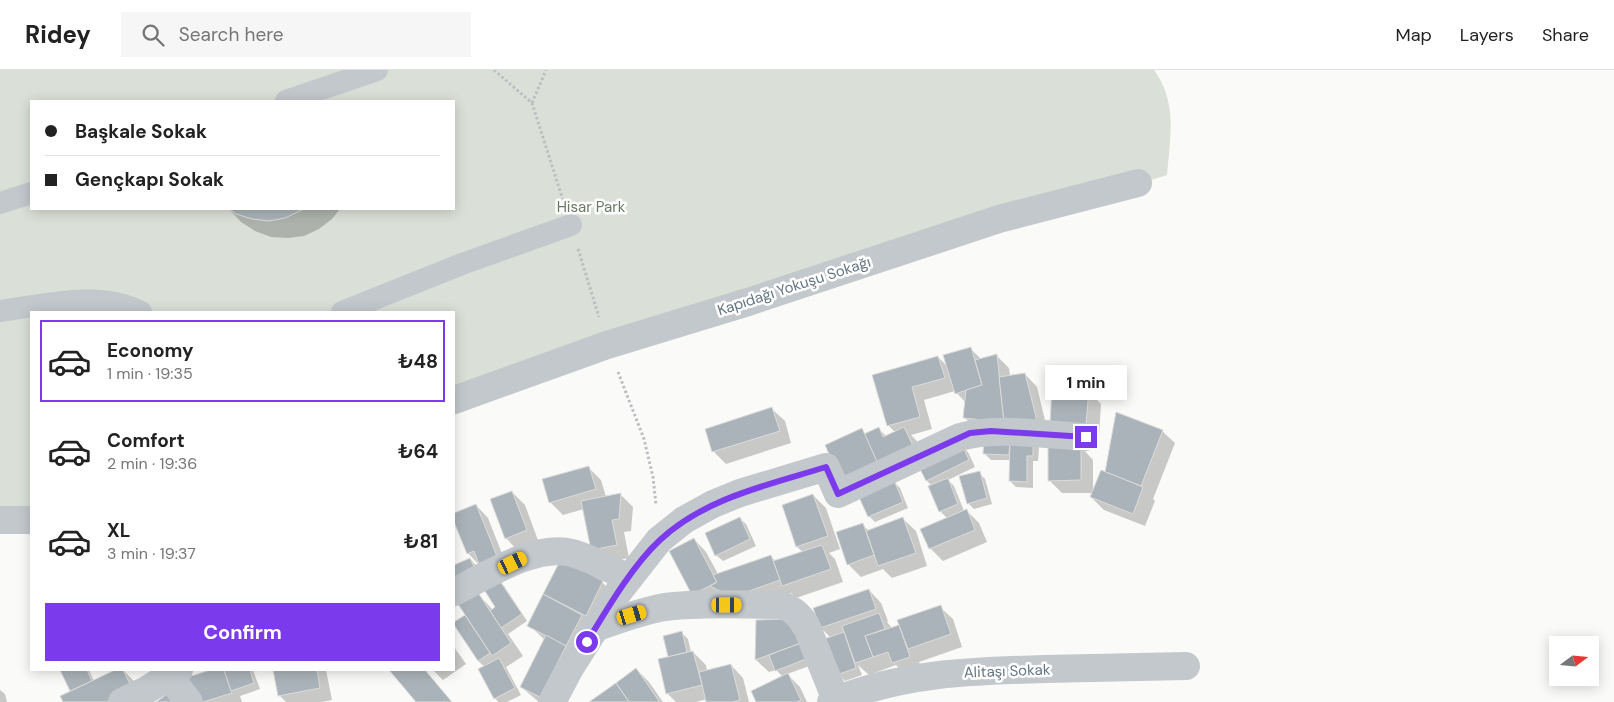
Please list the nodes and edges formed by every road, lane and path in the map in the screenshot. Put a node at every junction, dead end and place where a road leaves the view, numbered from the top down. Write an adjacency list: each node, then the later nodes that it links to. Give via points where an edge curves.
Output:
1 (377, 70): 4 (street)
2 (494, 70): 3 (path, via 532,103)
3 (546, 70)
4 (289, 100)
5 (1138, 183): 12 (street, Kapıdağı Yokuşu Sokağı, via 999,219 607,345)
6 (30, 193): 7 (street)
7 (0, 202)
8 (571, 225): 11 (street)
9 (0, 310): 10 (street, via 96,301 116,303)
10 (138, 311)
11 (344, 311)
12 (455, 400)
13 (1086, 437): 16 (street, via 980,432 960,437 838,494 826,467 740,493 684,520 659,540)
14 (0, 520): 15 (street)
15 (30, 520)
16 (629, 578): 17 (street, via 573,553 544,551); 18 (street)
17 (455, 592)
18 (595, 628): 21 (street, via 666,607 781,605 791,608 806,625); 24 (street)
19 (1186, 666): 21 (street, Alitaşı Sokak, via 967,671 913,678)
20 (174, 673): 22 (street); 23 (street)
21 (834, 701)
22 (122, 702)
23 (189, 702)
24 (552, 702)

